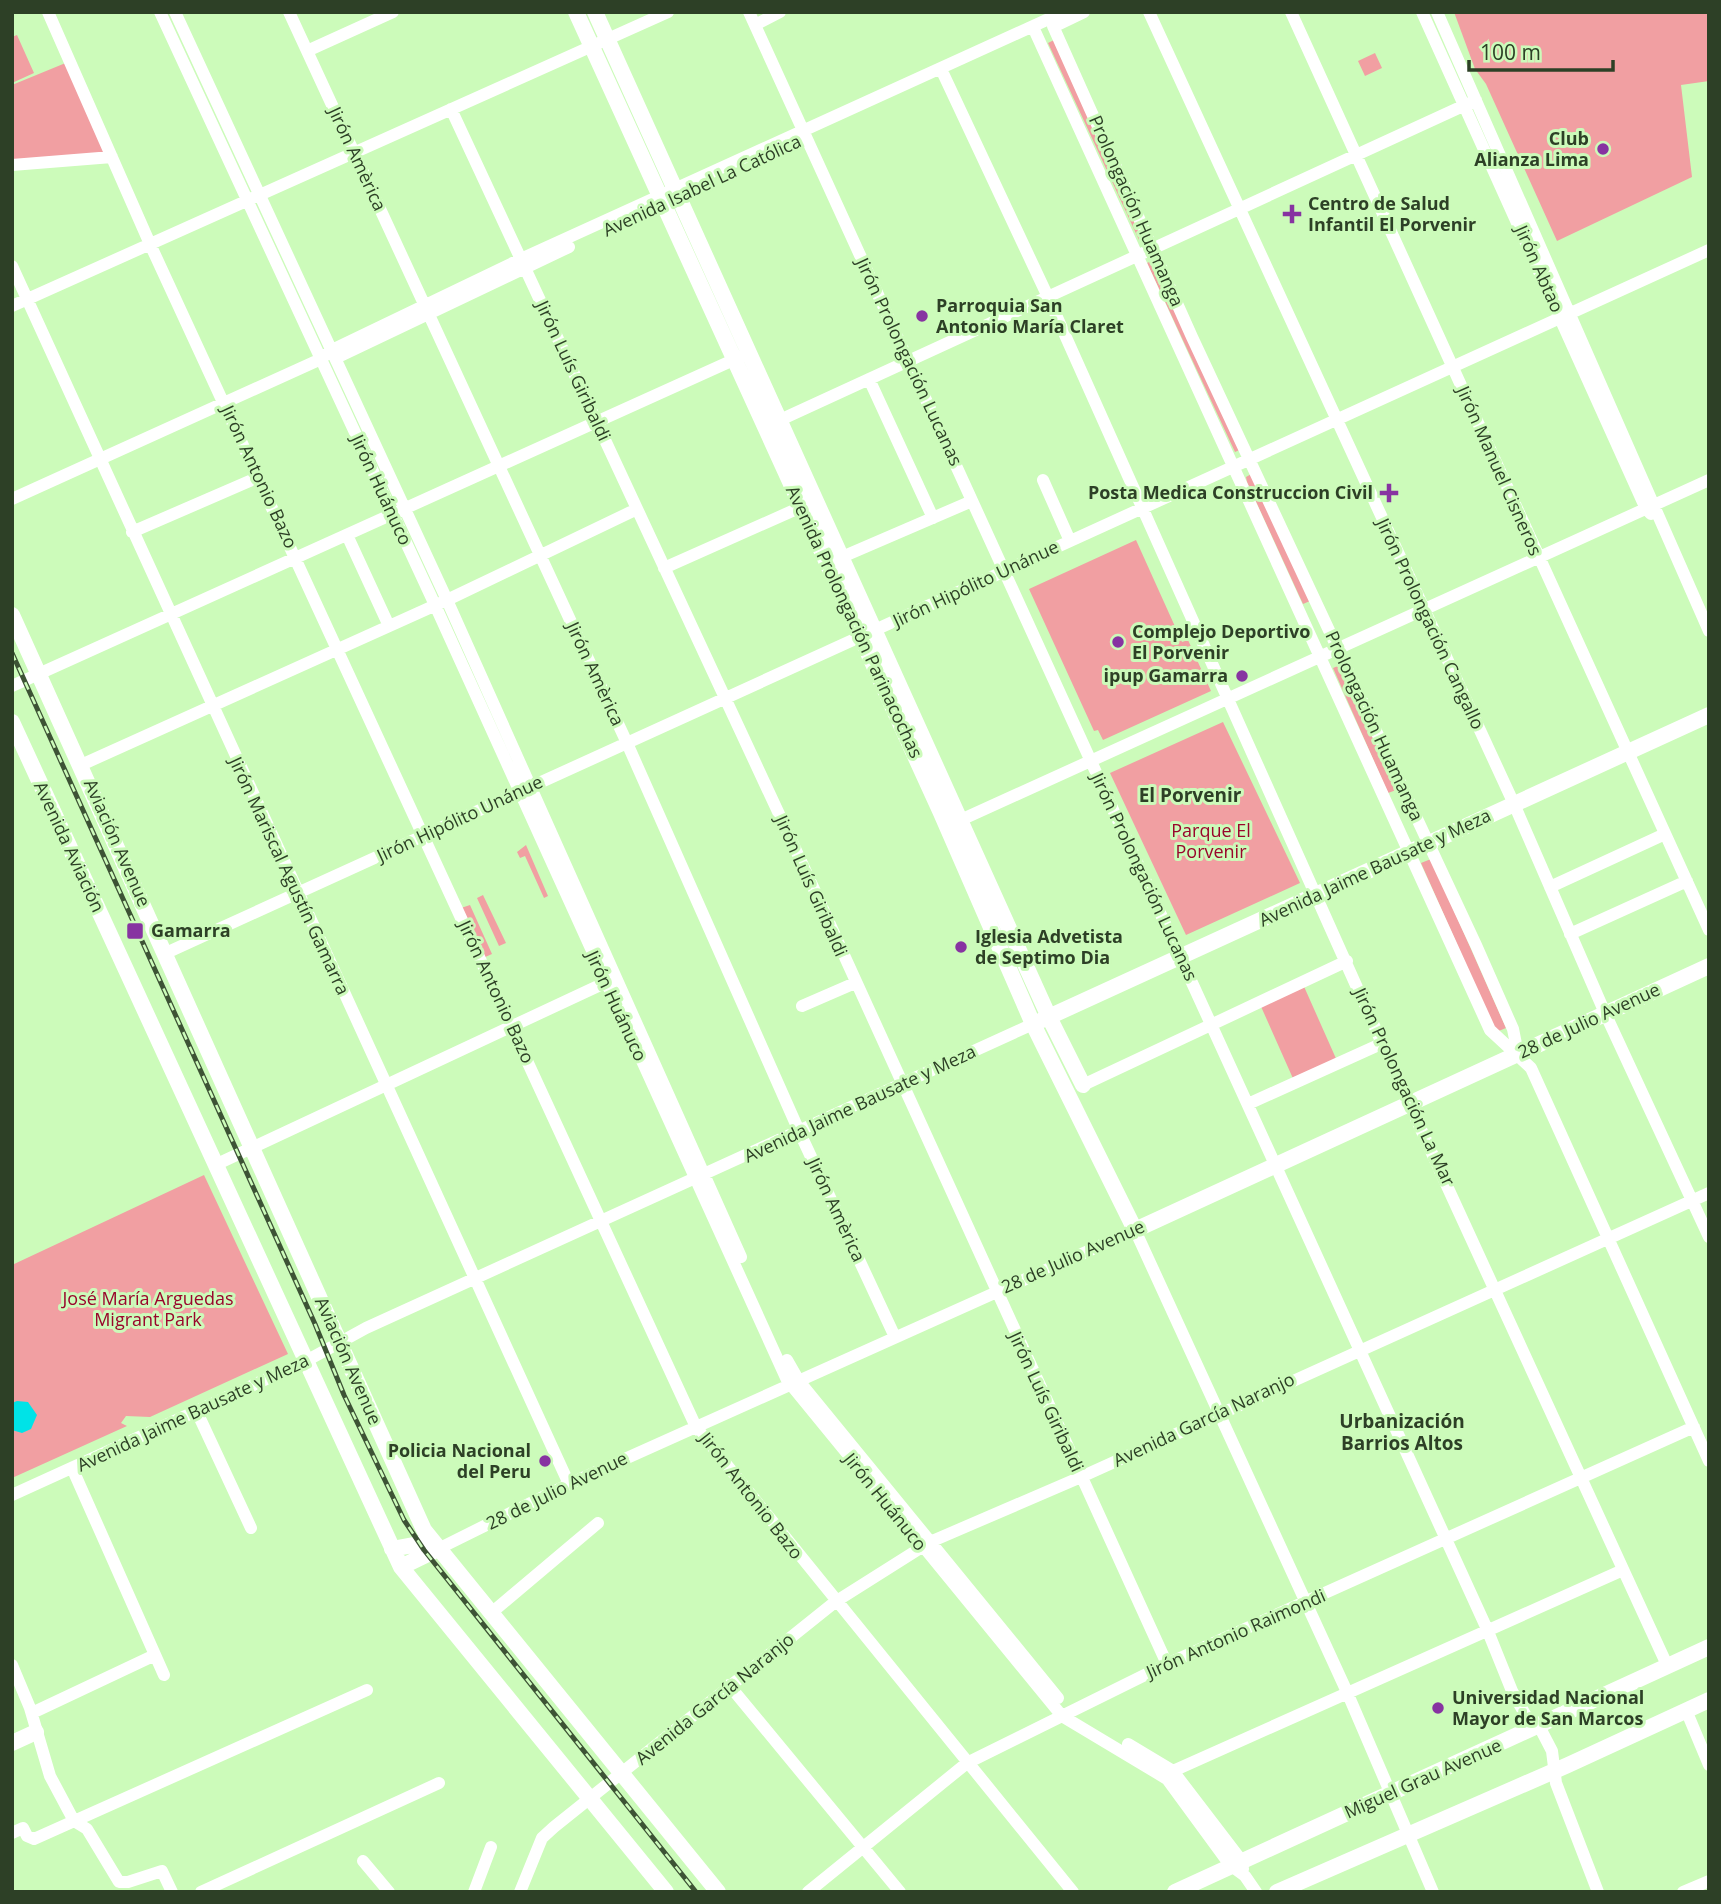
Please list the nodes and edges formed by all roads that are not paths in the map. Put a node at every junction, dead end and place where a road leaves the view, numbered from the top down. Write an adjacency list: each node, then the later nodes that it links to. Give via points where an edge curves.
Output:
1 (48, 12): 28 (street, Jirón Antonio Bazo)
2 (160, 12): 24 (street, Jirón Huánuco)
3 (175, 12): 24 (street, Jirón Huánuco)
4 (289, 12): 20 (street, Jirón Amèrica)
5 (393, 12): 20 (street)
6 (576, 12): 19 (main road, Avenida Prolongación Parinacochas)
7 (595, 12): 18 (main road, Avenida Prolongación Parinacochas)
8 (668, 12): 18 (street)
9 (780, 12): 16 (street)
10 (1084, 12): 15 (street, Avenida Isabel La Católica)
11 (1149, 12): 34 (street, Jirón Prolongación Cangallo)
12 (1291, 12): 27 (street, Jirón Manuel Cisneros)
13 (1422, 12): 22 (street, Jirón Abtao)
14 (1437, 12): 22 (street, Jirón Abtao)
15 (1056, 17): 17 (street, Avenida Isabel La Católica); 36 (street, Prolongación Huamanga)
16 (752, 18): 25 (street, Jirón Prolongación Lucanas)
17 (1034, 30): 21 (street, Avenida Isabel La Católica); 38 (street, Prolongación Huamanga)
18 (608, 39): 19 (street); 30 (main road, Avenida Prolongación Parinacochas)
19 (592, 46): 23 (street); 32 (main road, Avenida Prolongación Parinacochas)
20 (307, 51): 26 (street, Jirón Amèrica)
21 (942, 73): 25 (street, Avenida Isabel La Católica); 41 (street, Jirón Prolongación La Mar)
22 (1470, 103): 27 (street); 45 (street, Jirón Abtao)
23 (451, 109): 26 (street); 39 (street, Jirón Luís Giribaldi)
24 (216, 119): 31 (street, Jirón Huánuco); 33 (street, Jirón Huánuco)
25 (805, 135): 30 (street, Avenida Isabel La Católica); 49 (street, Jirón Prolongación Lucanas)
26 (354, 153): 31 (street); 44 (street, Jirón Amèrica)
27 (1356, 155): 34 (street); 50 (street, Jirón Manuel Cisneros)
28 (112, 157): 29 (street); 35 (street, Jirón Antonio Bazo)
29 (12, 165)
30 (678, 192): 32 (street, Avenida Isabel La Católica); 46 (main road, Avenida Prolongación Parinacochas)
31 (259, 196): 33 (street); 47 (street, Jirón Huánuco)
32 (662, 199): 39 (street, Avenida Isabel La Católica); 48 (main road, Avenida Prolongación Parinacochas)
33 (246, 202): 35 (street); 47 (street, Jirón Huánuco)
34 (1241, 208): 36 (street); 54 (street, Jirón Prolongación Cangallo)
35 (150, 244): 42 (street); 52 (street, Jirón Antonio Bazo)
36 (1153, 248): 38 (street); 57 (street, Prolongación Huamanga)
37 (1709, 250): 45 (street, Jirón Hipólito Unánue)
38 (1136, 256): 41 (street); 59 (street, Prolongación Huamanga)
39 (523, 263): 44 (street, Avenida Isabel La Católica); 55 (street, Jirón Luís Giribaldi)
40 (12, 265): 42 (street, Jirón Mariscal Agustín Gamarra)
41 (1048, 297): 49 (street); 67 (street, Jirón Prolongación La Mar)
42 (26, 300): 43 (street); 56 (street, Jirón Mariscal Agustín Gamarra)
43 (12, 306)
44 (426, 310): 47 (street, Avenida Isabel La Católica); 58 (street, Jirón Amèrica)
45 (1566, 315): 50 (street, Jirón Hipólito Unánue); 66 (street, Jirón Abtao)
46 (750, 352): 48 (street); 53 (main road, Avenida Prolongación Parinacochas)
47 (328, 356): 52 (street, Avenida Isabel La Católica); 69 (street, Jirón Huánuco)
48 (734, 359): 55 (street); 65 (main road, Avenida Prolongación Parinacochas)
49 (908, 361): 51 (street); 64 (street, Jirón Prolongación Lucanas)
50 (1452, 367): 54 (street, Jirón Hipólito Unánue); 75 (street, Jirón Manuel Cisneros)
51 (869, 379): 53 (street); 70 (street)
52 (224, 402): 56 (street, Avenida Isabel La Católica); 60 (street, Jirón Antonio Bazo)
53 (780, 419): 65 (main road, Avenida Prolongación Parinacochas)
54 (1335, 420): 57 (street, Jirón Hipólito Unánue); 81 (street, Jirón Prolongación Cangallo)
55 (596, 422): 58 (street); 68 (street, Jirón Luís Giribaldi)
56 (99, 459): 63 (street, Avenida Isabel La Católica); 71 (street, Jirón Mariscal Agustín Gamarra)
57 (1251, 459): 59 (street, Jirón Hipólito Unánue); 87 (street, Prolongación Huamanga)
58 (499, 466): 69 (street); 74 (street, Jirón Amèrica)
59 (1234, 466): 67 (street, Jirón Hipólito Unánue); 89 (street, Prolongación Huamanga)
60 (259, 477): 71 (street); 77 (street, Jirón Antonio Bazo)
61 (1043, 480): 73 (street)
62 (1709, 480): 66 (street)
63 (12, 499)
64 (972, 501): 70 (street); 79 (street, Jirón Prolongación Lucanas)
65 (809, 503): 76 (main road, Avenida Prolongación Parinacochas); 78 (street); 86 (main road, Avenida Prolongación Parinacochas)
66 (1651, 507): 75 (street); 85 (street, Jirón Abtao)
67 (1143, 508): 73 (street, Jirón Hipólito Unánue); 92 (street, Jirón Prolongación La Mar)
68 (637, 509): 74 (street); 78 (street, Jirón Luís Giribaldi)
69 (398, 512): 72 (street); 80 (street, Jirón Huánuco)
70 (933, 518): 76 (street)
71 (132, 532): 83 (street, Jirón Mariscal Agustín Gamarra)
72 (347, 535): 77 (street); 84 (street)
73 (1070, 541): 79 (street, Jirón Hipólito Unánue)
74 (540, 555): 80 (street); 97 (street, Jirón Amèrica)
75 (1538, 556): 81 (street); 98 (street, Jirón Manuel Cisneros)
76 (842, 557): 86 (main road, Avenida Prolongación Parinacochas)
77 (296, 558): 83 (street); 88 (street, Jirón Antonio Bazo)
78 (664, 568): 93 (street, Jirón Luís Giribaldi)
79 (1004, 571): 86 (street, Jirón Hipólito Unánue); 99 (street, Jirón Prolongación Lucanas)
80 (441, 603): 84 (street); 101 (street, Jirón Huánuco)
81 (1422, 608): 87 (street); 102 (street, Jirón Prolongación Cangallo)
82 (12, 615): 90 (main road)
83 (170, 615): 90 (street); 94 (street, Jirón Mariscal Agustín Gamarra)
84 (389, 626): 88 (street)
85 (1709, 631)
86 (868, 633): 93 (street, Jirón Hipólito Unánue); 103 (main road, Avenida Prolongación Parinacochas)
87 (1337, 648): 89 (street); 106 (street, Prolongación Huamanga)
88 (338, 649): 94 (street); 105 (street, Jirón Antonio Bazo)
89 (1321, 655): 92 (street); 107 (street, Prolongación Huamanga)
90 (40, 674): 91 (street); 100 (main road)
91 (12, 686)
92 (1228, 697): 99 (street); 111 (street, Jirón Prolongación La Mar)
93 (725, 698): 97 (street, Jirón Hipólito Unánue); 119 (street, Jirón Luís Giribaldi)
94 (211, 706): 100 (street); 110 (street, Jirón Mariscal Agustín Gamarra)
95 (1709, 715): 98 (main road, Avenida Jaime Bausate y Meza)
96 (12, 723): 135 (main road, Avenida Aviación)
97 (627, 743): 101 (street, Jirón Hipólito Unánue); 133 (street, Jirón Amèrica)
98 (1628, 752): 102 (main road, Avenida Jaime Bausate y Meza); 104 (street, Jirón Manuel Cisneros)
99 (1091, 760): 103 (street); 115 (street, Jirón Prolongación Lucanas)
100 (82, 765): 114 (main road, Aviación Avenue)
101 (525, 789): 105 (street, Jirón Hipólito Unánue); 118 (street, Jirón Huánuco)
102 (1514, 804): 106 (main road, Avenida Jaime Bausate y Meza); 109 (street, Jirón Prolongación Cangallo)
103 (953, 823): 122 (main road, Avenida Prolongación Parinacochas); 123 (main road, Avenida Prolongación Parinacochas)
104 (1665, 834): 108 (street, Jirón Manuel Cisneros); 109 (street)
105 (424, 836): 110 (street, Jirón Hipólito Unánue); 125 (street, Jirón Antonio Bazo)
106 (1429, 843): 107 (main road, Avenida Jaime Bausate y Meza); 127 (street, Prolongación Huamanga, via 1513,1029)
107 (1410, 852): 111 (main road, Avenida Jaime Bausate y Meza); 127 (street, Prolongación Huamanga, via 1490,1030)
108 (1687, 881): 112 (street, Jirón Manuel Cisneros); 113 (street)
109 (1550, 887): 113 (street, Jirón Prolongación Cangallo)
110 (297, 894): 114 (street, Jirón Hipólito Unánue); 129 (street, Jirón Mariscal Agustín Gamarra)
111 (1317, 894): 115 (main road, Avenida Jaime Bausate y Meza); 116 (street, Jirón Prolongación La Mar)
112 (1709, 930)
113 (1570, 934): 121 (street, Jirón Prolongación Cangallo)
114 (166, 953): 134 (main road, Aviación Avenue)
115 (1181, 957): 122 (main road, Avenida Jaime Bausate y Meza); 124 (street, Jirón Prolongación Lucanas)
116 (1347, 961): 124 (street); 126 (street, Jirón Prolongación La Mar)
117 (1709, 965): 121 (main road, 28 de Julio Avenue)
118 (611, 980): 125 (street); 137 (street, Jirón Huánuco)
119 (855, 983): 120 (street); 128 (street, Jirón Luís Giribaldi)
120 (802, 1006)
121 (1605, 1013): 127 (main road, 28 de Julio Avenue); 139 (street, Jirón Prolongación Cangallo)
122 (1049, 1017): 123 (main road, Avenida Jaime Bausate y Meza); 130 (main road, Avenida Prolongación Parinacochas)
123 (1033, 1024): 128 (street, Avenida Jaime Bausate y Meza); 141 (main road, Avenida Prolongación Parinacochas)
124 (1212, 1025): 130 (street); 131 (street, Jirón Prolongación Lucanas)
125 (512, 1027): 129 (street); 140 (street, Jirón Antonio Bazo)
126 (1383, 1043): 131 (street); 132 (street, Jirón Prolongación La Mar)
127 (1518, 1054): 132 (main road, 28 de Julio Avenue); 143 (street, via 1531,1068)
128 (902, 1084): 133 (street, Avenida Jaime Bausate y Meza); 146 (street, Jirón Luís Giribaldi)
129 (384, 1086): 134 (street); 144 (street, Jirón Mariscal Agustín Gamarra)
130 (1083, 1086)
131 (1248, 1104): 136 (street, Jirón Prolongación Lucanas)
132 (1411, 1104): 136 (main road, 28 de Julio Avenue); 145 (street, Jirón Prolongación La Mar)
133 (799, 1131): 137 (street, Avenida Jaime Bausate y Meza); 147 (street, Jirón Amèrica)
134 (254, 1147): 135 (street); 148 (main road, Aviación Avenue)
135 (215, 1165): 150 (main road)
136 (1276, 1166): 141 (main road, 28 de Julio Avenue); 149 (street, Jirón Prolongación Lucanas)
137 (700, 1177): 140 (street, Avenida Jaime Bausate y Meza); 151 (street, Jirón Huánuco)
138 (1709, 1193): 139 (street, Avenida García Naranjo)
139 (1692, 1200): 142 (street, Jirón Prolongación Cangallo); 143 (street, Avenida García Naranjo)
140 (601, 1222): 144 (street, Avenida Jaime Bausate y Meza); 154 (street, Jirón Antonio Bazo)
141 (1135, 1230): 146 (street, 28 de Julio Avenue); 153 (street)
142 (1709, 1237)
143 (1608, 1238): 145 (street, Avenida García Naranjo); 155 (street)
144 (473, 1280): 148 (street, Avenida Jaime Bausate y Meza); 160 (street, Jirón Mariscal Agustín Gamarra)
145 (1496, 1288): 149 (street, Avenida García Naranjo); 158 (street, Jirón Prolongación La Mar)
146 (995, 1292): 147 (street, 28 de Julio Avenue); 159 (street, Jirón Luís Giribaldi)
147 (895, 1337): 151 (street, 28 de Julio Avenue)
148 (339, 1342): 150 (street, Avenida Jaime Bausate y Meza); 167 (main road, Aviación Avenue, via 424,1530)
149 (1360, 1350): 153 (street, Avenida García Naranjo); 164 (street, Jirón Prolongación Lucanas)
150 (306, 1361): 152 (street, Avenida Jaime Bausate y Meza); 166 (main road)
151 (794, 1383): 154 (street, 28 de Julio Avenue); 165 (street, Jirón Huánuco)
152 (197, 1412): 157 (street, Avenida Jaime Bausate y Meza); 163 (street)
153 (1220, 1412): 159 (street, Avenida García Naranjo); 171 (street)
154 (696, 1427): 160 (street, 28 de Julio Avenue); 170 (street, Jirón Antonio Bazo)
155 (1694, 1427): 156 (street); 158 (street, Jirón Antonio Raimondi)
156 (1709, 1461)
157 (73, 1470): 161 (street, Avenida Jaime Bausate y Meza); 175 (street)
158 (1583, 1476): 164 (street, Jirón Antonio Raimondi); 169 (street, Jirón Prolongación La Mar)
159 (1081, 1477): 165 (street, Avenida García Naranjo); 176 (street, Jirón Luís Giribaldi)
160 (569, 1484): 167 (street, 28 de Julio Avenue)
161 (12, 1495)
162 (598, 1523): 172 (street)
163 (251, 1528)
164 (1446, 1540): 171 (street, Jirón Antonio Raimondi); 173 (street, Jirón Prolongación Lucanas)
165 (925, 1545): 170 (street, Avenida García Naranjo); 186 (street, Jirón Huánuco)
166 (392, 1549): 167 (main road, via 424,1543); 168 (main road)
167 (438, 1549): 168 (main road, 28 de Julio Avenue); 172 (main road, Aviación Avenue)
168 (401, 1567): 197 (main road)
169 (1623, 1570): 173 (street); 178 (street, Jirón Prolongación La Mar)
170 (835, 1602): 180 (street, Avenida García Naranjo); 190 (street, Jirón Antonio Bazo)
171 (1306, 1602): 176 (street, Jirón Antonio Raimondi); 182 (street)
172 (490, 1614): 194 (main road, Aviación Avenue)
173 (1487, 1629): 182 (street); 187 (street, Jirón Prolongación Lucanas, via 1512,1691 1526,1716)
174 (1709, 1647): 178 (main road, Miguel Grau Avenue)
175 (155, 1655): 179 (street); 185 (street)
176 (1167, 1664): 186 (street, Jirón Antonio Raimondi)
177 (12, 1665): 185 (street)
178 (1667, 1665): 187 (main road, Miguel Grau Avenue)
179 (164, 1675)
180 (729, 1685): 194 (street, Avenida García Naranjo); 201 (street)
181 (367, 1690): 198 (street)
182 (1347, 1692): 192 (street); 196 (street)
183 (1709, 1700): 184 (main road)
184 (1686, 1710): 191 (street); 193 (main road)
185 (32, 1713): 188 (street)
186 (1065, 1714): 190 (street, Jirón Antonio Raimondi); 192 (street, Jirón Huánuco); 204 (street, Jirón Huánuco, via 1167,1779)
187 (1539, 1726): 193 (street, Jirón Prolongación Lucanas, via 1552,1751); 196 (main road, Miguel Grau Avenue)
188 (36, 1732): 189 (main road); 198 (street)
189 (12, 1743)
190 (968, 1763): 201 (street, Jirón Antonio Raimondi); 215 (street, Jirón Antonio Bazo)
191 (1709, 1765)
192 (1173, 1771): 204 (street, Jirón Huánuco)
193 (1555, 1771): 200 (main road); 220 (street, Jirón Prolongación Lucanas)
194 (623, 1773): 197 (street, Avenida García Naranjo); 212 (main road, Aviación Avenue)
195 (439, 1783): 207 (street)
196 (1390, 1794): 200 (street); 204 (main road, Miguel Grau Avenue)
197 (589, 1799): 210 (street, Avenida García Naranjo, via 542,1838); 211 (main road)
198 (74, 1821): 199 (street, via 34,1839); 206 (street, via 87,1829 119,1882 162,1871)
199 (17, 1831)
200 (1409, 1835): 218 (main road); 219 (street)
201 (862, 1846): 213 (street, Jirón Antonio Raimondi); 214 (street)
202 (491, 1847): 209 (street)
203 (363, 1861): 208 (street)
204 (1239, 1867): 216 (main road, Miguel Grau Avenue); 217 (street, Jirón Huánuco)
205 (1709, 1881): 221 (street)
206 (172, 1892)
207 (201, 1892)
208 (389, 1892)
209 (474, 1892)
210 (520, 1892)
211 (666, 1892)
212 (718, 1892)
213 (808, 1892)
214 (900, 1892)
215 (1073, 1892)
216 (1175, 1892)
217 (1256, 1892)
218 (1277, 1892)
219 (1433, 1892)
220 (1598, 1892)
221 (1683, 1892)

